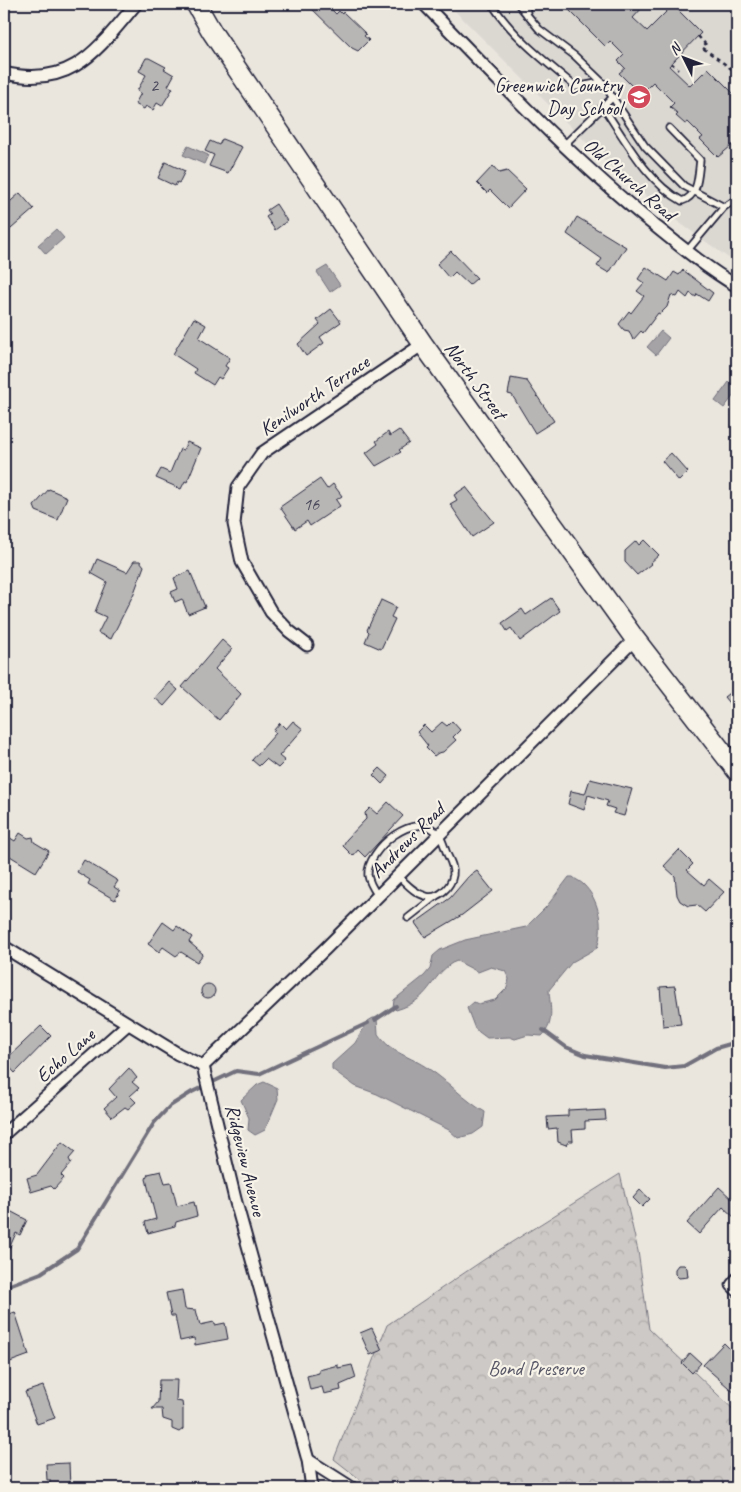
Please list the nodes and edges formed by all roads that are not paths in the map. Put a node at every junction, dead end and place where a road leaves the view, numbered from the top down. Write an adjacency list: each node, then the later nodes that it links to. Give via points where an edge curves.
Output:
1 (136, 4): 8 (street, via 82,63 54,75 23,78)
2 (196, 4): 19 (main road, North Street)
3 (492, 4): 9 (lane, via 526,44 576,87)
4 (518, 4): 7 (lane)
5 (526, 4): 7 (lane)
6 (427, 5): 13 (street, Old Church Road)
7 (527, 15): 9 (lane)
8 (4, 73)
9 (602, 82): 10 (lane)
10 (613, 97): 11 (lane); 14 (lane, via 645,146 684,186)
11 (603, 107): 13 (lane); 14 (lane, via 645,168 668,192 682,201)
12 (668, 128): 14 (lane, via 700,160)
13 (564, 145): 17 (street, Old Church Road, via 613,192)
14 (695, 192): 16 (lane)
15 (737, 200): 16 (lane)
16 (724, 207): 17 (lane)
17 (687, 251): 18 (street, Old Church Road)
18 (737, 286)
19 (423, 344): 20 (main road, North Street); 21 (street, Kenilworth Terrace, via 262,453 238,487 234,524 242,562 272,612)
20 (635, 639): 22 (main road, North Street); 23 (street, Andrews Road)
21 (307, 645)
22 (737, 771)
23 (439, 835): 24 (street, Andrews Road); 25 (lane, via 417,824 401,829 391,838 368,870); 26 (lane, via 453,875 443,892)
24 (398, 876): 25 (street, Andrews Road); 26 (lane, via 426,897)
25 (378, 896): 30 (street, Andrews Road)
26 (436, 896): 27 (lane)
27 (408, 918)
28 (4, 948): 29 (street)
29 (128, 1024): 30 (street); 31 (street, Echo Lane)
30 (204, 1071): 34 (street, Ridgeview Avenue, via 235,1199)
31 (4, 1134)
32 (737, 1279): 33 (street, via 732,1285)
33 (737, 1290)
34 (308, 1460): 35 (street, Ridgeview Avenue); 36 (street)
35 (312, 1488)
36 (352, 1488)

